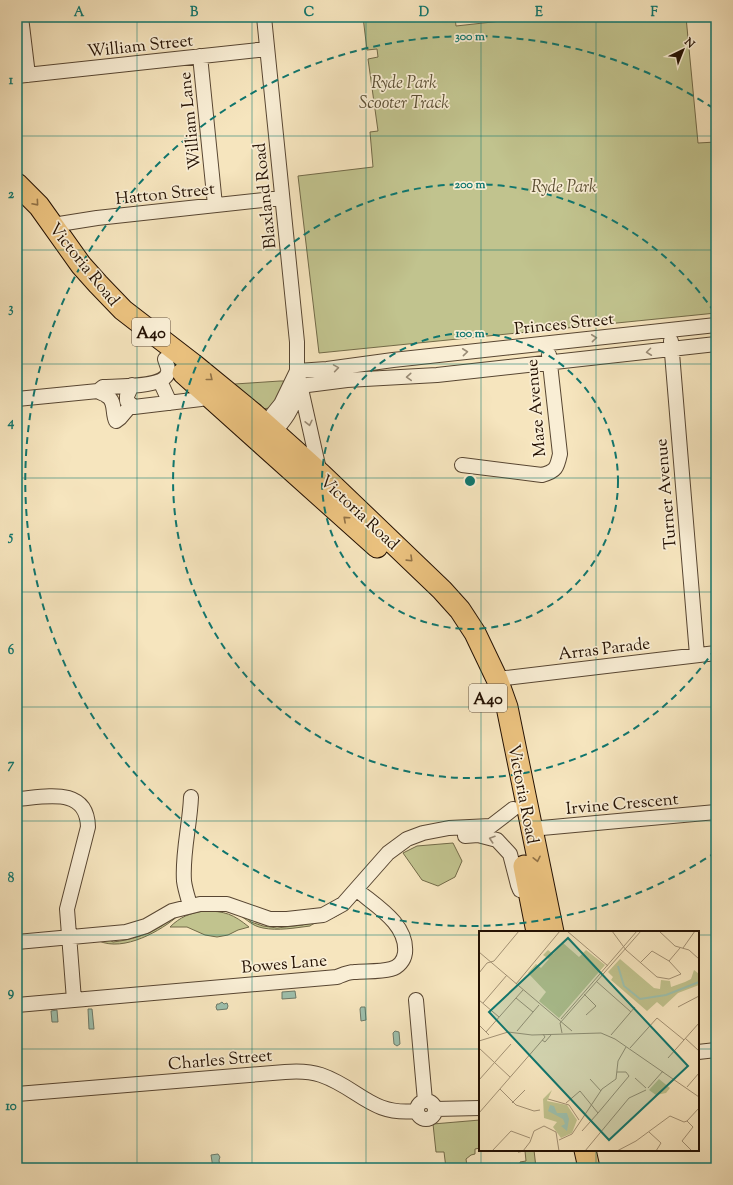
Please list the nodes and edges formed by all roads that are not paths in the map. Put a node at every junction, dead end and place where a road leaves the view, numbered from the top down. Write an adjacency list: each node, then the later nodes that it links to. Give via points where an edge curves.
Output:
1 (20, 17): 5 (street)
2 (264, 17): 3 (street, Blaxland Road)
3 (267, 49): 4 (street, William Street); 7 (street, Blaxland Road)
4 (200, 56): 5 (street, William Street); 9 (street, William Lane)
5 (22, 75)
6 (17, 184): 10 (highway, Victoria Road / A40, one-way to 10, via 39,206)
7 (282, 198): 9 (street, Hatton Street); 21 (street, Blaxland Road, via 297,342)
8 (17, 203): 18 (highway, Victoria Road / A40, via 86,291 108,313)
9 (215, 205): 10 (street, Hatton Street)
10 (53, 225): 32 (highway, Victoria Road / A40, one-way to 32, via 86,270 123,310 205,373)
11 (716, 325): 12 (street, Princes Street)
12 (670, 330): 13 (street, Princes Street, one-way to 12); 16 (street, Turner Avenue)
13 (548, 343): 15 (street, Princes Street); 19 (street, Maze Avenue)
14 (716, 344): 16 (street)
15 (492, 349): 17 (street, Princes Street, one-way to 15); 20 (street)
16 (671, 349): 19 (street, one-way to 19); 36 (street, Turner Avenue)
17 (436, 355): 21 (street, Princes Street, one-way to 17); 22 (street)
18 (165, 359): 23 (street, via 168,371 166,377); 27 (highway, Victoria Road / A40)
19 (550, 363): 20 (street); 33 (street, Maze Avenue, via 560,454 558,466 551,473 542,475)
20 (495, 369): 22 (street)
21 (297, 371): 25 (street, Blaxland Road); 32 (street, Blaxland Road)
22 (437, 375): 25 (street, one-way to 25, via 347,380)
23 (160, 381): 24 (street, via 152,384); 30 (street)
24 (127, 385): 26 (street, via 103,387); 29 (street); 31 (street, via 127,401)
25 (300, 386): 32 (street, via 291,412); 34 (street, Blaxland Road, one-way to 34)
26 (98, 391): 28 (street); 29 (street, via 107,395)
27 (209, 396): 30 (street); 32 (highway, Victoria Road / A40)
28 (17, 399)
29 (113, 402): 31 (street, via 116,421)
30 (170, 403): 31 (street, via 139,407)
31 (131, 405)
32 (264, 434): 34 (highway, Victoria Road / A40); 40 (highway, Victoria Road / A40, one-way to 32, via 495,716 484,684 454,625 435,601)
33 (462, 466)
34 (320, 474): 37 (highway, Victoria Road / A40, one-way to 37, via 409,557 460,610 475,633)
35 (716, 653): 36 (street, Arras Parade)
36 (697, 656): 37 (street, Arras Parade)
37 (496, 679): 42 (highway, Victoria Road / A40, via 507,707)
38 (191, 797): 45 (street, via 184,856 184,882)
39 (17, 799): 48 (street, via 69,797 79,804 86,815 87,833 66,910)
40 (513, 809): 43 (street, via 491,826 449,828); 46 (highway, Victoria Road / A40)
41 (716, 812): 42 (street, Irvine Crescent)
42 (531, 829): 47 (highway, Victoria Road / A40, one-way to 47)
43 (407, 839): 44 (street, via 388,853); 46 (street, one-way to 43, via 518,885 510,854 497,840 478,835)
44 (357, 890): 45 (street, via 343,904 330,912 302,918 270,919 219,903); 50 (street, Bowes Lane, via 394,920 401,931 404,955 396,967 352,972 337,977)
45 (190, 905): 48 (street, via 172,911 146,926 126,932)
46 (536, 926)
47 (553, 931)
48 (68, 938): 49 (street); 50 (street)
49 (17, 942)
50 (74, 1000): 52 (street, Bowes Lane)
51 (416, 1000): 56 (street)
52 (17, 1005)
53 (716, 1050): 54 (street)
54 (699, 1052)
55 (17, 1094): 56 (street, Charles Street, via 303,1071 329,1078 383,1109 403,1113 416,1112 426,1119 434,1115)
56 (430, 1105): 57 (street)
57 (479, 1108)
58 (585, 1151): 60 (highway)
59 (599, 1151): 61 (highway)
60 (589, 1168)
61 (603, 1168)

